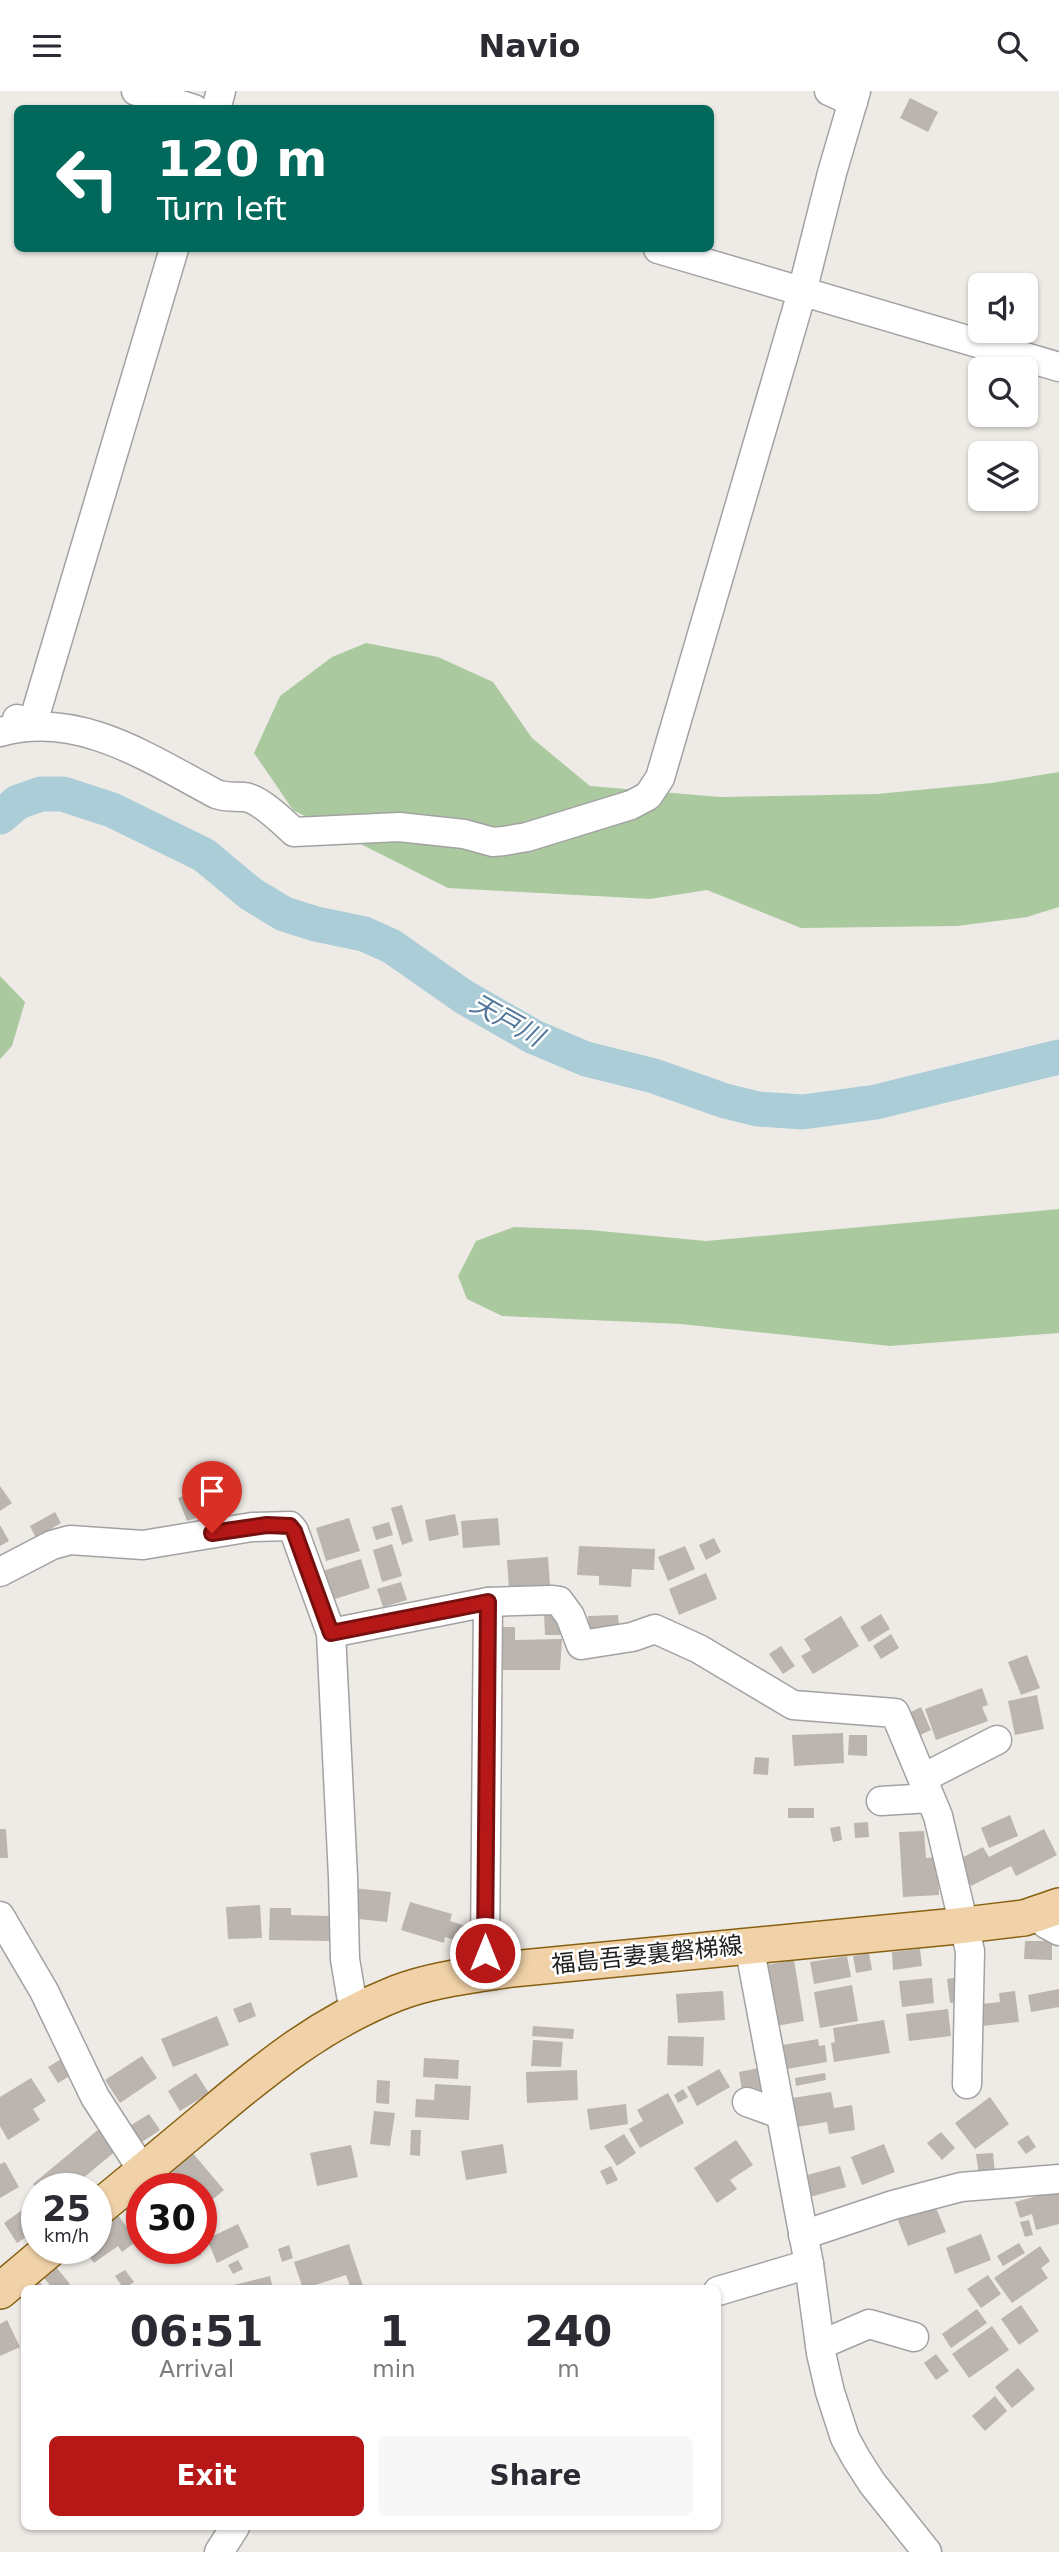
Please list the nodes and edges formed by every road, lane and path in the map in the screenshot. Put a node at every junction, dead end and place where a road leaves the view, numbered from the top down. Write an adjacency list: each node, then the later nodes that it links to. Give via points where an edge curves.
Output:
1 (136, 91): 3 (street)
2 (846, 95): 6 (street)
3 (181, 105)
4 (173, 252): 9 (street)
5 (668, 252): 6 (street)
6 (802, 292): 7 (street); 9 (street, via 660,778 640,801 527,837 493,842 399,827 294,832 254,800 216,795 125,745 71,730)
7 (1059, 367)
8 (0, 714): 9 (street)
9 (32, 726): 10 (street)
10 (0, 731)
11 (0, 1572): 13 (street, via 70,1540 143,1545 251,1527 290,1526)
12 (488, 1602): 13 (street); 15 (street, via 559,1601 581,1645 655,1629 699,1649 793,1705 895,1713); 21 (street)
13 (331, 1633): 22 (street, via 345,1959)
14 (998, 1740): 15 (street)
15 (927, 1788): 16 (street); 19 (street, via 939,1816)
16 (881, 1801)
17 (0, 1916): 26 (street, via 44,1991 95,2097)
18 (1052, 1916): 19 (main road, 福島吾妻裏磐梯線)
19 (963, 1926): 20 (main road, 福島吾妻裏磐梯線); 23 (street, via 970,1951)
20 (749, 1944): 21 (main road, 福島吾妻裏磐梯線); 25 (street)
21 (488, 1972): 22 (main road, 福島吾妻裏磐梯線, via 400,1992)
22 (356, 2010): 26 (main road, 福島吾妻裏磐梯線, via 265,2069)
23 (967, 2084)
24 (747, 2102): 25 (street)
25 (780, 2114): 29 (street)
26 (143, 2171): 28 (main road, 福島吾妻裏磐梯線)
27 (1059, 2179): 29 (street, via 961,2187)
28 (112, 2197)
29 (803, 2235): 31 (street)
30 (32, 2264): 33 (main road)
31 (809, 2264): 32 (street); 35 (street)
32 (721, 2290)
33 (0, 2291)
34 (915, 2337): 35 (street, via 869,2324)
35 (820, 2345): 38 (street, via 845,2438 872,2483)
36 (233, 2530): 37 (street)
37 (219, 2552)
38 (928, 2552)

